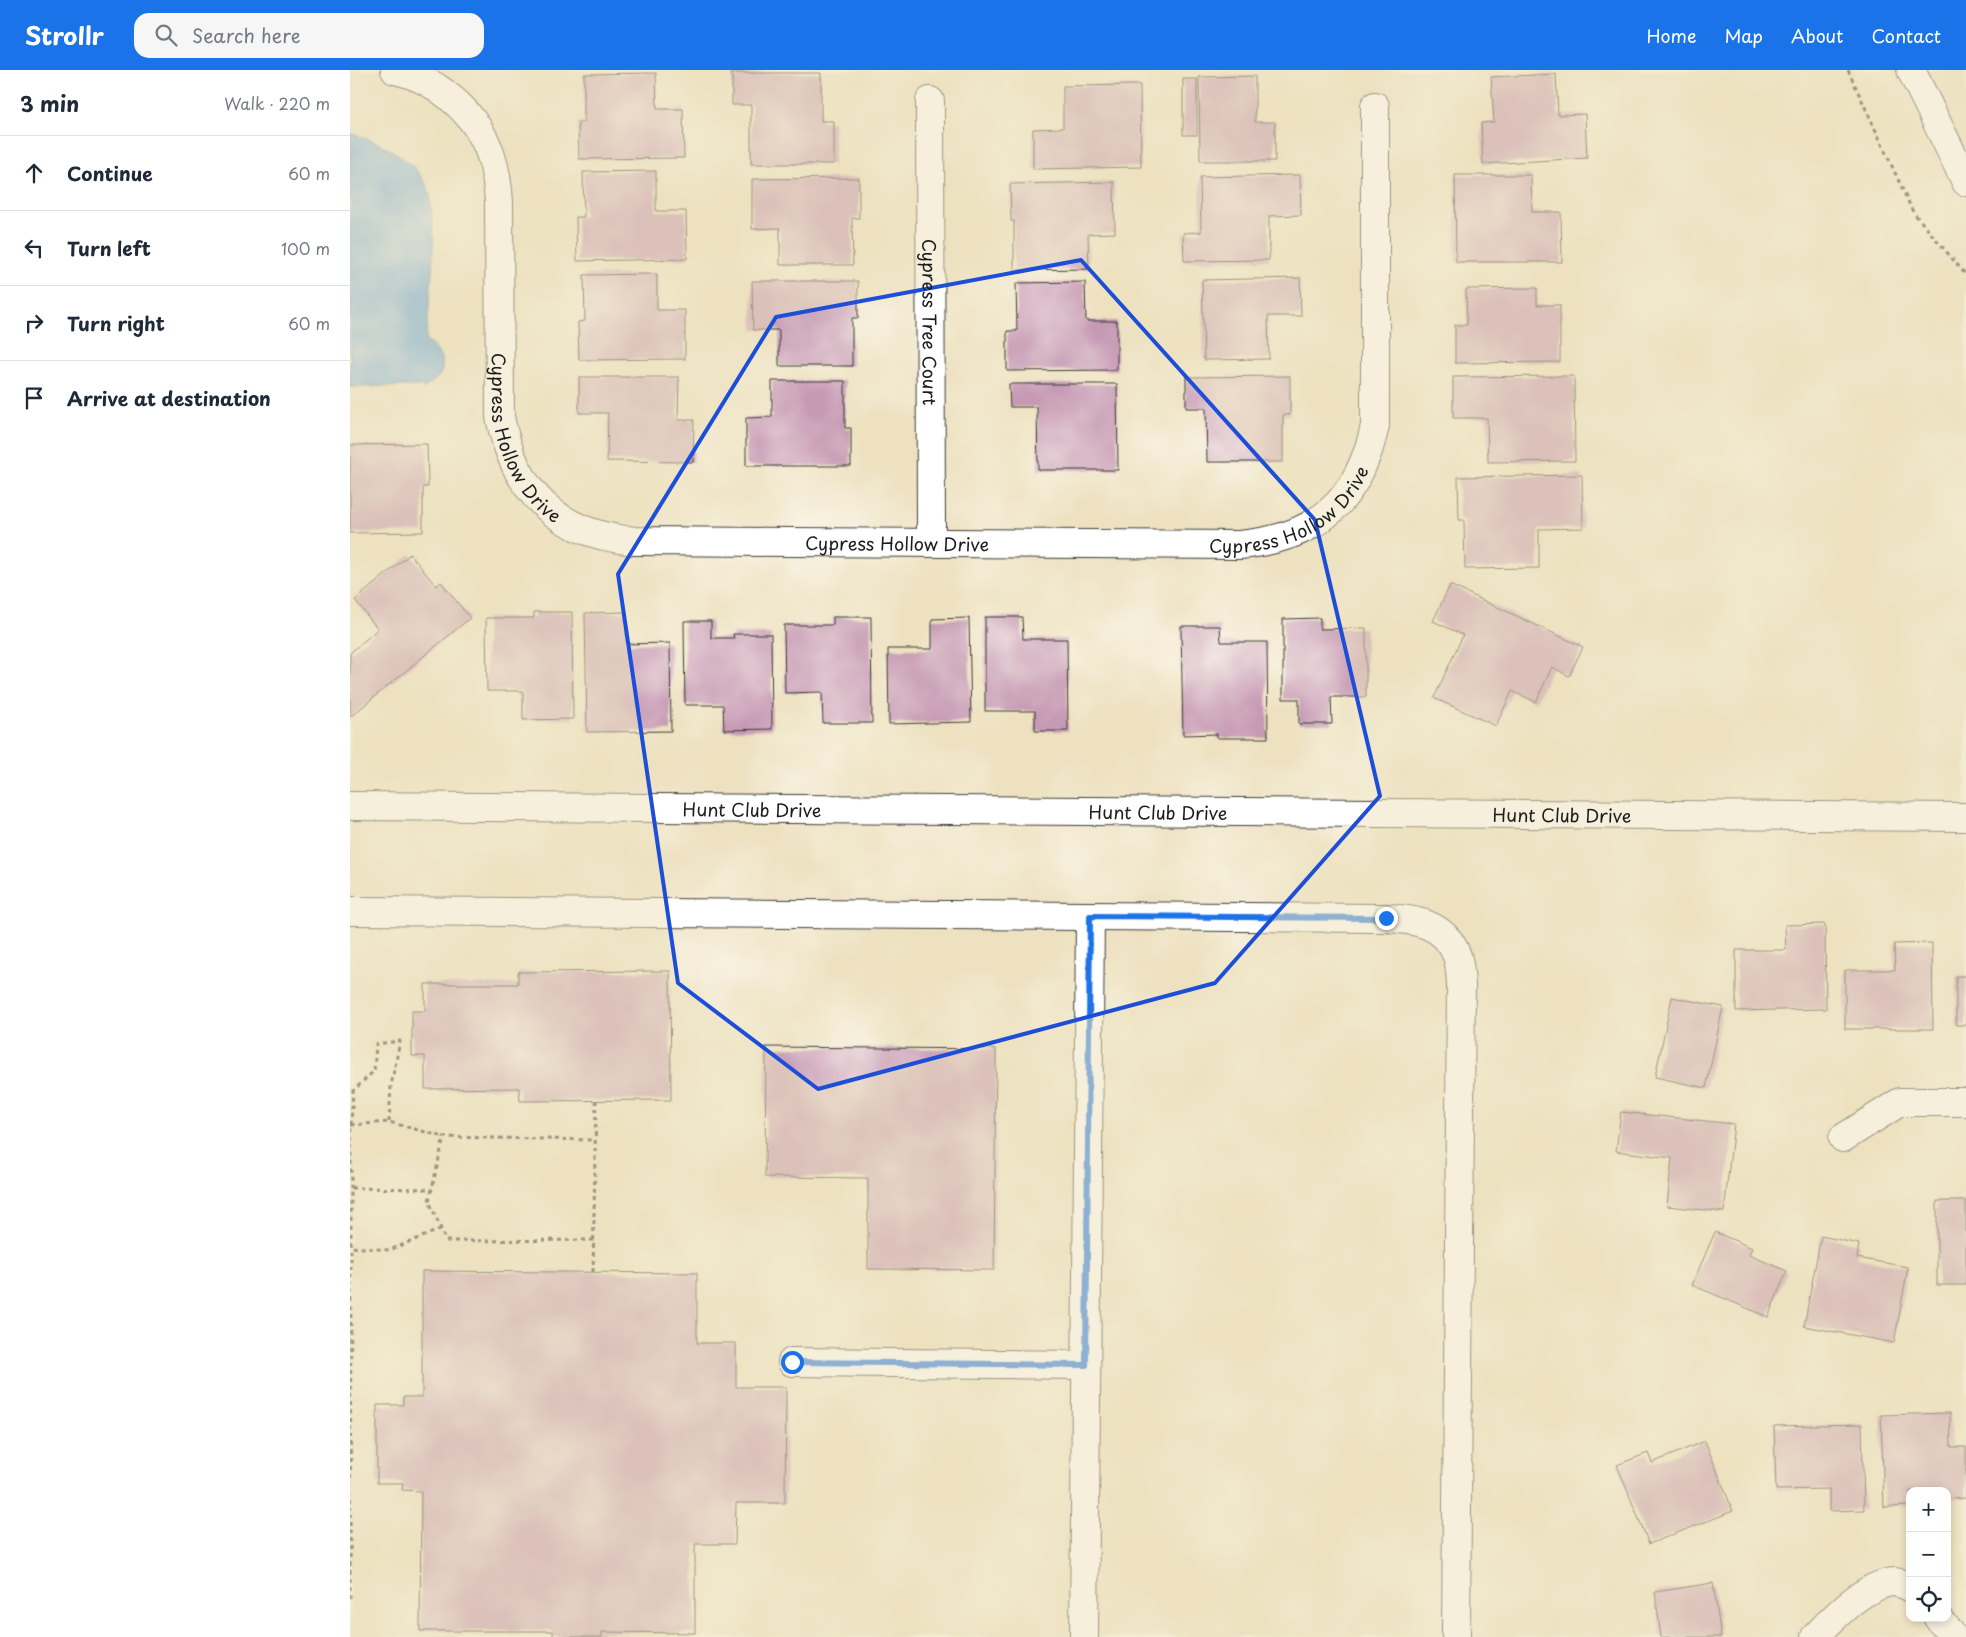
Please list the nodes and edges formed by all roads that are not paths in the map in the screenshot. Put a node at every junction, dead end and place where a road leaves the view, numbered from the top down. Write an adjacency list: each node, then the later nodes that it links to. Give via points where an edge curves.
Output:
1 (396, 70): 6 (street, Cypress Hollow Drive, via 431,84 451,97 468,114 491,155 499,202 500,417 513,463 540,502 568,523 613,539 646,542)
2 (1911, 70): 5 (street)
3 (930, 101): 6 (street, Cypress Tree Court)
4 (1375, 106): 6 (street, Cypress Hollow Drive, via 1375,426 1361,471 1332,509 1307,527 1285,537 1239,545)
5 (1966, 182)
6 (931, 543)
7 (350, 806): 8 (street, Hunt Club Drive)
8 (1966, 817)
9 (350, 911): 10 (street)
10 (1090, 916): 14 (street); 17 (street, via 1412,919 1425,923 1450,942 1457,956 1461,983)
11 (1966, 1102): 12 (street, via 1900,1102)
12 (1844, 1138)
13 (792, 1362): 14 (street)
14 (1086, 1365): 16 (street)
15 (1906, 1586): 18 (street, via 1896,1582 1872,1589 1838,1613)
16 (1084, 1637)
17 (1456, 1637)
18 (1815, 1637)

